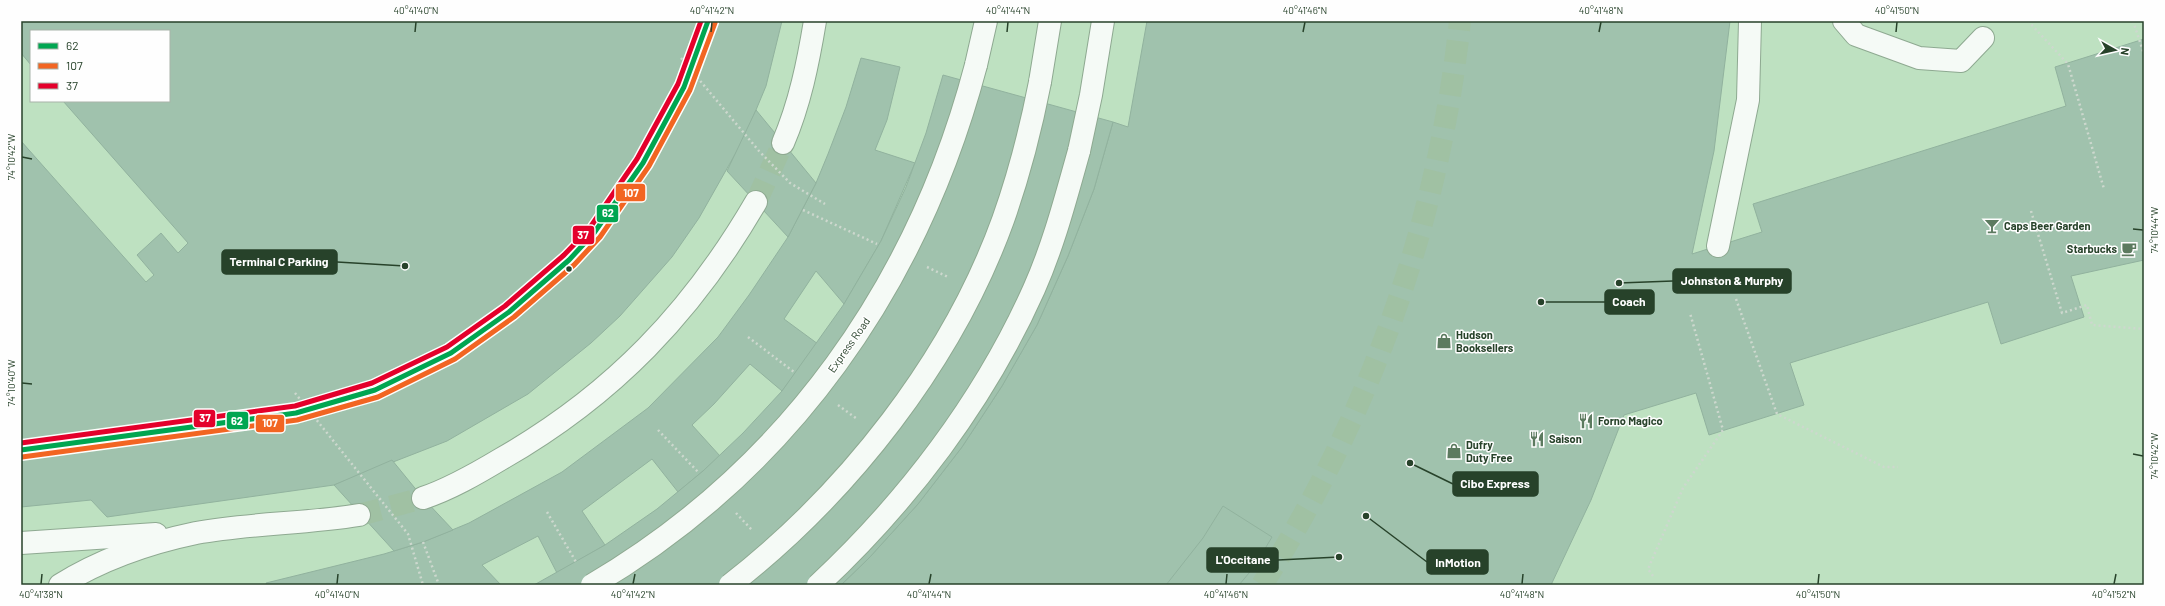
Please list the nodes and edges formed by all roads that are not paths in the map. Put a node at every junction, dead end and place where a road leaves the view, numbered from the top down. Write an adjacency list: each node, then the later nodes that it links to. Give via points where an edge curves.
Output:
1 (815, 21): 8 (street, via 802,90)
2 (986, 21): 16 (street, Express Road, bridge, via 952,147 919,226 880,299 822,382 777,438 672,532)
3 (1050, 21): 17 (street, bridge, via 1040,82 1021,164 1003,220 982,272 941,346 893,418 840,483 800,525)
4 (1103, 21): 18 (street, bridge, via 1091,95 1068,189 1047,256 1019,321 981,387 932,458 870,534)
5 (1750, 21): 10 (street, via 1748,100)
6 (1844, 21): 7 (street, via 1856,35 1919,58 1961,61)
7 (1983, 38)
8 (783, 143)
9 (756, 202): 11 (street, via 732,244 700,288 662,332 617,376 578,409 530,442 457,484)
10 (1718, 246)
11 (423, 498)
12 (359, 515): 13 (street)
13 (225, 530): 14 (street); 15 (street, via 197,533 138,548 92,567)
14 (21, 543)
15 (60, 585)
16 (592, 585)
17 (730, 585)
18 (818, 585)

